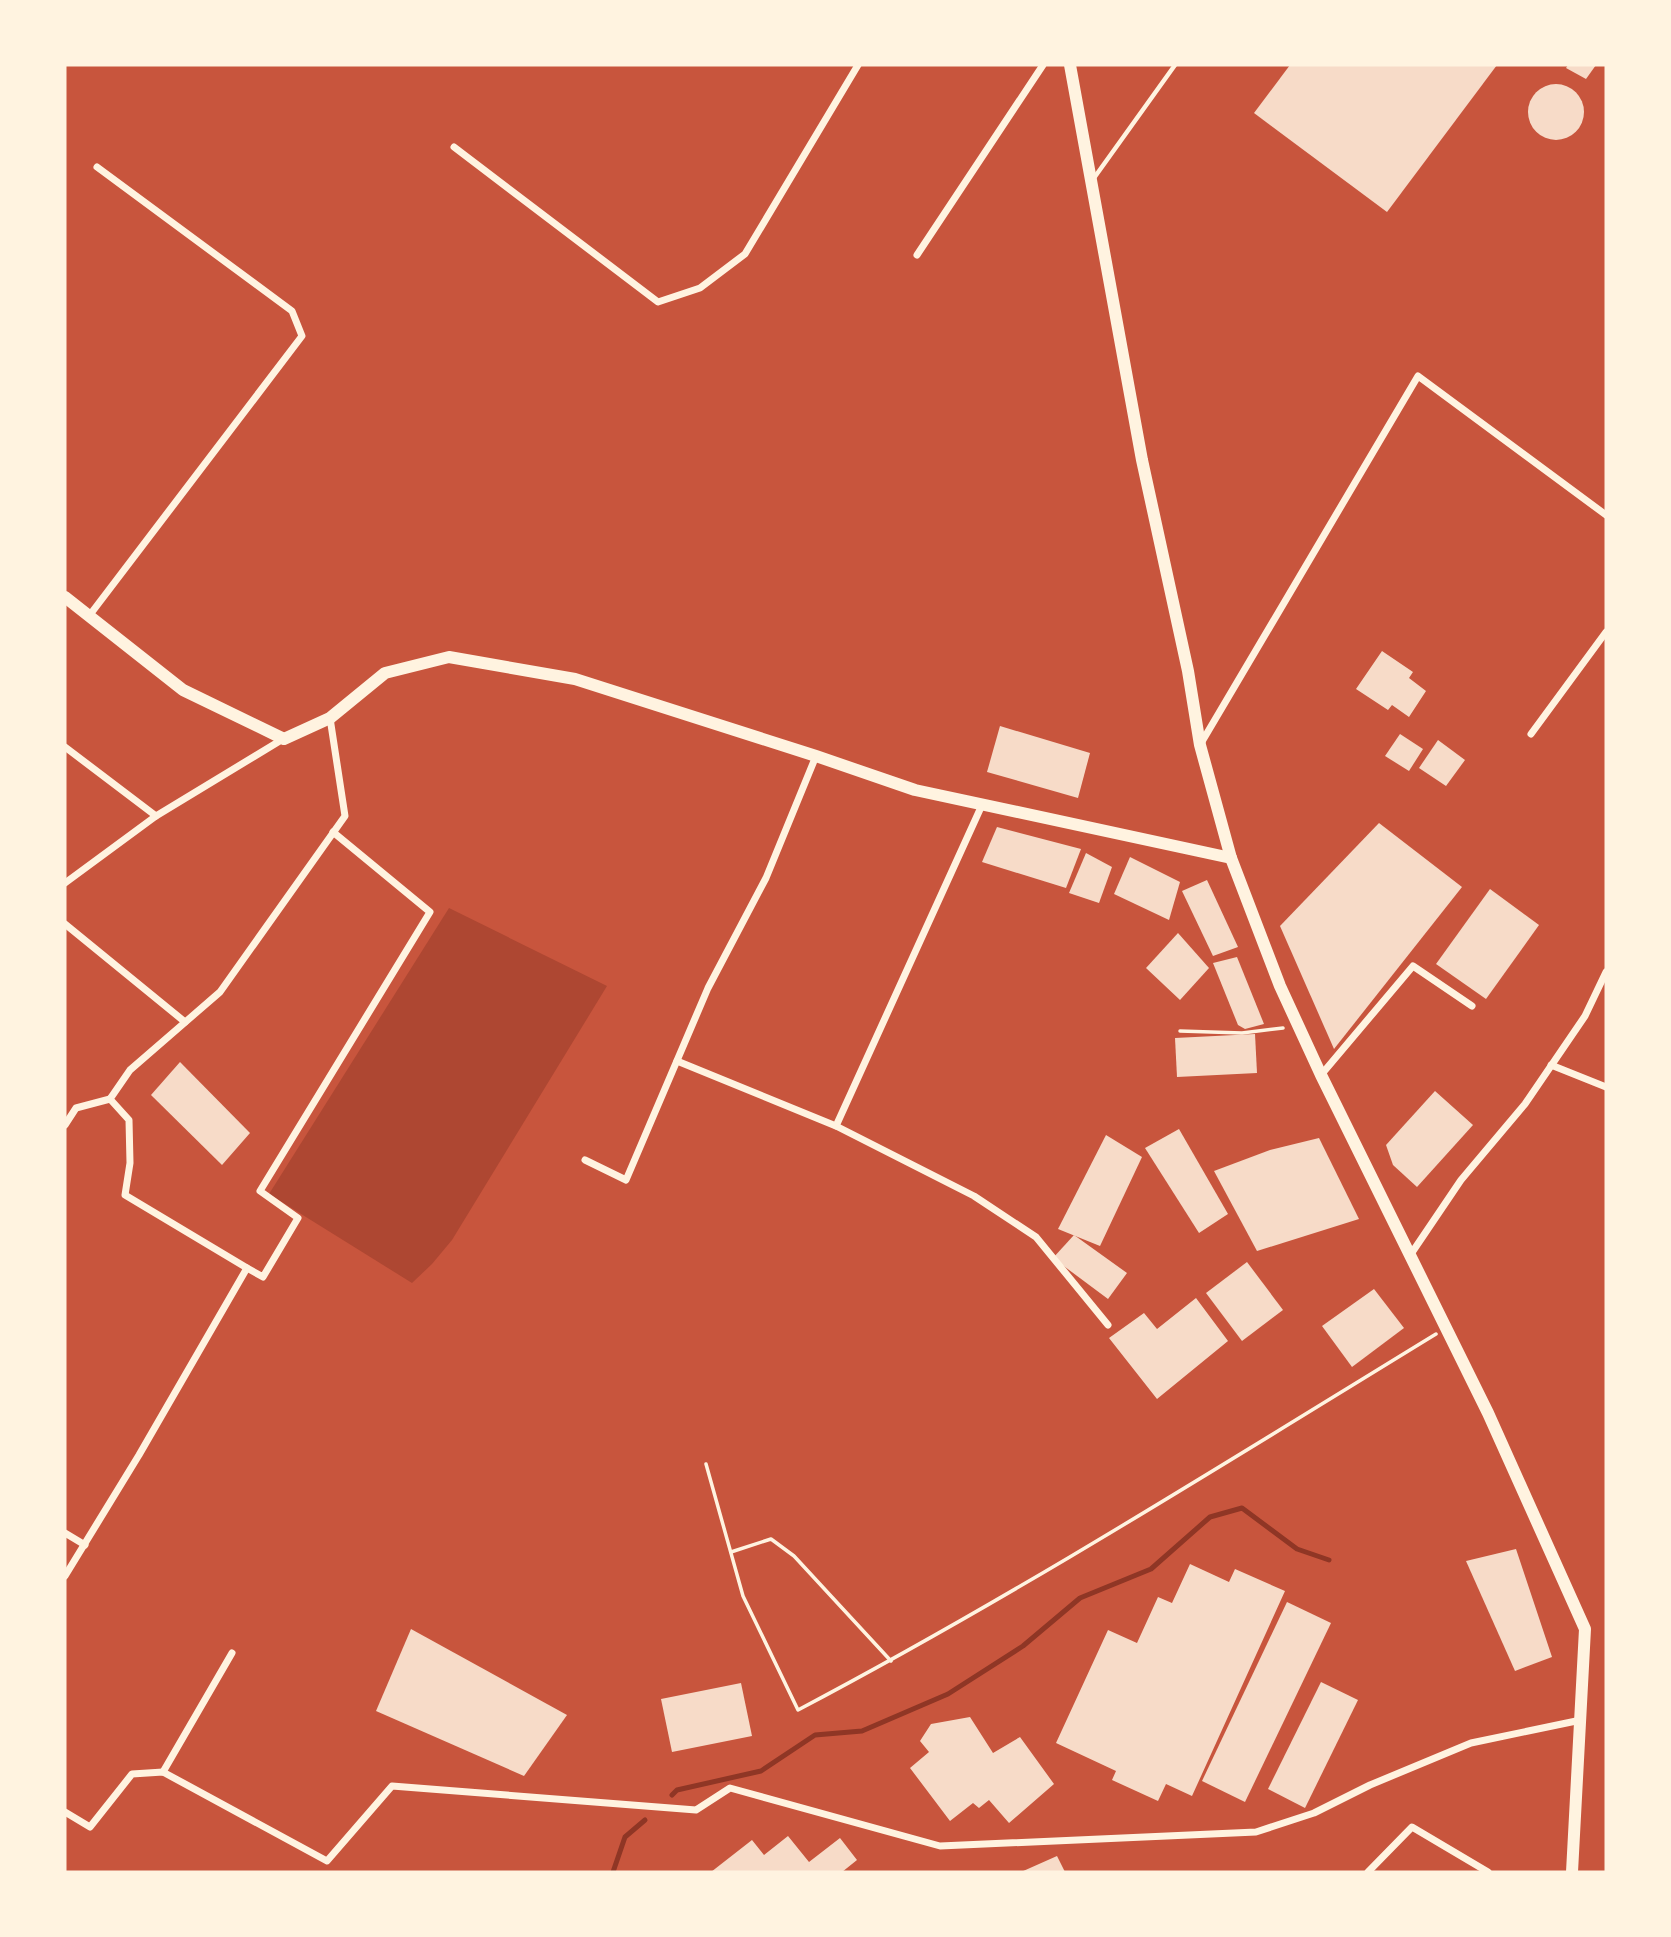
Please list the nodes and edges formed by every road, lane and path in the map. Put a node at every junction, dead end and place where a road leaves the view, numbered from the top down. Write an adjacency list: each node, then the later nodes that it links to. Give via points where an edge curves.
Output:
1 (858, 65): 5 (street, via 745,254 700,288 658,302)
2 (1043, 65): 8 (street)
3 (1070, 65): 7 (main road)
4 (1175, 65): 7 (lane)
5 (454, 147)
6 (97, 167): 11 (street, via 292,311 302,336)
7 (1091, 183): 16 (main road)
8 (917, 256)
9 (1606, 514): 16 (street, via 1418,376)
10 (65, 597): 11 (main road)
11 (89, 616): 15 (main road, via 183,690)
12 (1606, 632): 14 (street)
13 (330, 718): 15 (main road); 18 (main road, via 385,673 449,657 575,679); 21 (street, via 345,816)
14 (1531, 734)
15 (284, 739): 20 (street)
16 (1200, 746): 22 (main road)
17 (65, 747): 20 (street)
18 (816, 756): 19 (main road, via 915,790); 30 (street, via 766,878 708,988)
19 (982, 805): 22 (main road); 38 (street)
20 (156, 816): 23 (street)
21 (333, 832): 27 (street, via 220,992); 41 (street, via 430,912 260,1191 298,1218 263,1277)
22 (1231, 858): 28 (main road)
23 (65, 883)
24 (65, 924): 27 (street)
25 (1606, 972): 31 (street, via 1585,1016)
26 (1472, 1006): 32 (street, via 1413,966)
27 (185, 1022): 34 (street, via 130,1070)
28 (1299, 1026): 29 (path, via 1242,1033); 32 (main road)
29 (1180, 1031)
30 (677, 1061): 38 (street); 39 (street, via 625,1180)
31 (1551, 1065): 33 (street); 40 (street, via 1525,1104 1461,1180)
32 (1321, 1074): 40 (main road)
33 (1606, 1087)
34 (110, 1099): 36 (street); 41 (street, via 129,1120 125,1195)
35 (65, 1105): 36 (street)
36 (76, 1108): 37 (street)
37 (65, 1125)
38 (836, 1126): 42 (street, via 974,1196 1036,1237)
39 (585, 1160)
40 (1411, 1254): 43 (main road)
41 (247, 1268): 46 (street)
42 (1108, 1325)
43 (1447, 1328): 50 (path); 51 (main road, via 1586,1629)
44 (706, 1464): 47 (path)
45 (65, 1532): 46 (street)
46 (85, 1545): 48 (street)
47 (731, 1552): 50 (path, via 771,1539 794,1556); 50 (path, via 743,1596 798,1710)
48 (65, 1576)
49 (232, 1653): 52 (street)
50 (891, 1661)
51 (1581, 1720): 52 (street, via 1471,1743 1314,1813 1256,1832 940,1846 730,1788 696,1810 392,1786 327,1861); 56 (main road)
52 (163, 1772): 53 (street, via 132,1774 90,1826)
53 (65, 1812)
54 (1368, 1872): 55 (street, via 1412,1827)
55 (1488, 1872)
56 (1572, 1872)

